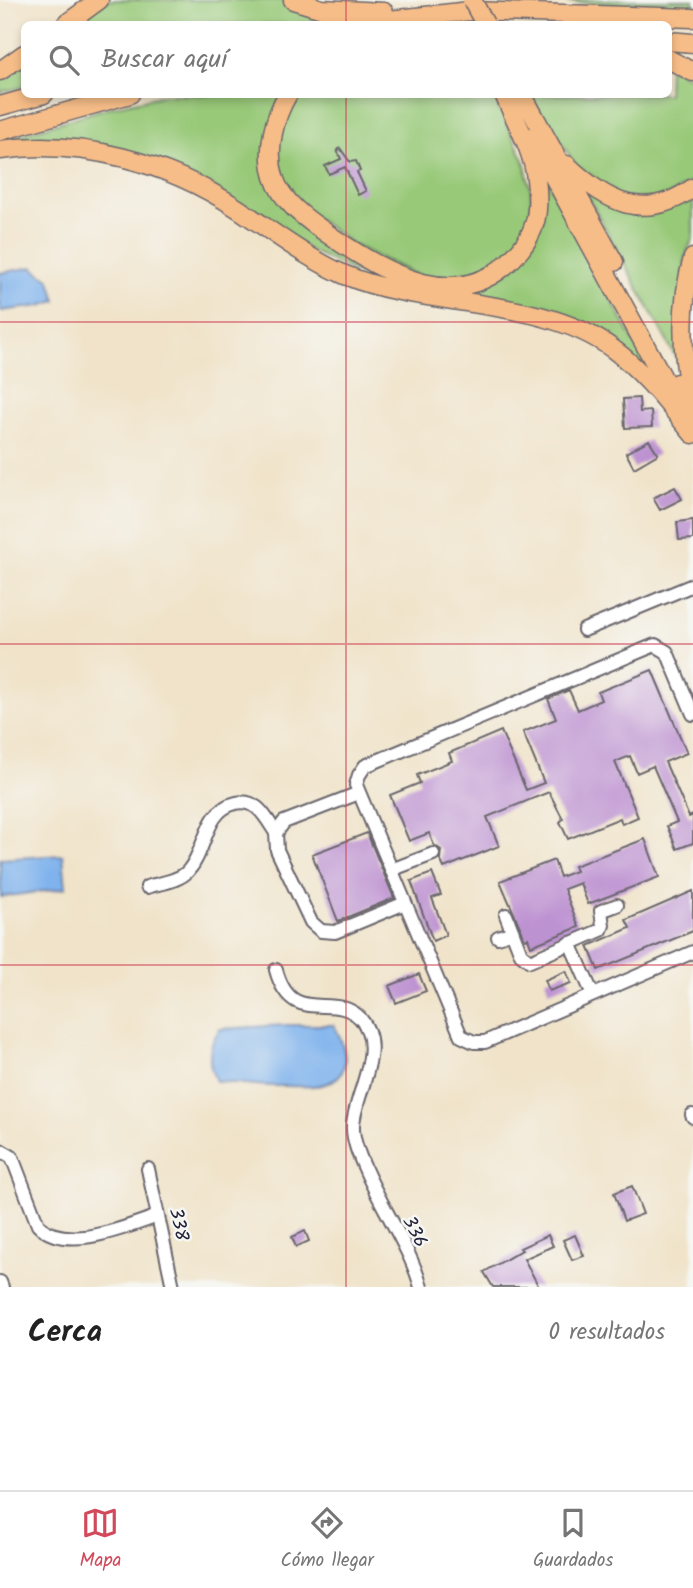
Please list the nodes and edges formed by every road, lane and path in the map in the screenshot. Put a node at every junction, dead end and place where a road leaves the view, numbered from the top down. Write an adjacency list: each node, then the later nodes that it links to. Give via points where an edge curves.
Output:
1 (99, 0): 9 (highway)
2 (293, 0): 6 (highway, via 322,9)
3 (460, 0): 11 (highway)
4 (472, 0): 7 (highway, bridge)
5 (555, 0): 7 (highway)
6 (429, 14): 7 (highway); 10 (highway)
7 (489, 18): 8 (highway)
8 (693, 18)
9 (70, 21)
10 (376, 21)
11 (470, 21)
12 (672, 41): 13 (highway)
13 (693, 43)
14 (21, 56): 16 (highway)
15 (672, 61): 17 (highway)
16 (0, 71)
17 (693, 72)
18 (29, 98): 24 (highway)
19 (116, 98): 25 (highway)
20 (286, 98): 21 (highway, via 277,117 272,156 274,177 288,200 307,220 367,259 421,284 454,287 497,272 518,253 535,227 536,176)
21 (508, 98)
22 (508, 98): 32 (highway)
23 (524, 98): 27 (highway)
24 (0, 106)
25 (0, 131)
26 (0, 150): 32 (highway, via 57,147 153,166 235,207 343,274 578,330 613,349)
27 (558, 157): 28 (highway, via 599,192 630,205 656,206); 31 (highway)
28 (693, 188)
29 (693, 258): 30 (highway, via 686,283 684,334)
30 (693, 404)
31 (693, 414)
32 (693, 434)
33 (693, 585): 34 (street)
34 (584, 630)
35 (693, 714): 36 (street, via 667,652 655,646 365,766 356,785)
36 (359, 793): 37 (street, via 284,822); 39 (street)
37 (276, 833): 40 (street, via 250,802 225,807 216,814 187,872); 41 (street, via 277,850 288,874 311,922 321,931 335,932)
38 (433, 854): 39 (street)
39 (391, 870): 41 (street)
40 (147, 887)
41 (405, 903): 49 (street, via 461,1037 485,1042)
42 (617, 905): 46 (street, via 601,911 601,930)
43 (506, 915): 44 (street)
44 (513, 932): 45 (street); 46 (street, via 521,954 530,961)
45 (498, 937)
46 (570, 943): 49 (street)
47 (693, 953): 49 (street)
48 (276, 970): 54 (street, 336, via 281,988 292,1000 345,1009 360,1018 370,1036 371,1050 353,1127 359,1155)
49 (593, 995)
50 (0, 1150): 52 (street, via 12,1157 38,1225 58,1237 113,1231)
51 (148, 1169): 52 (street, 338)
52 (158, 1216): 53 (street, 338)
53 (173, 1287)
54 (421, 1287)

